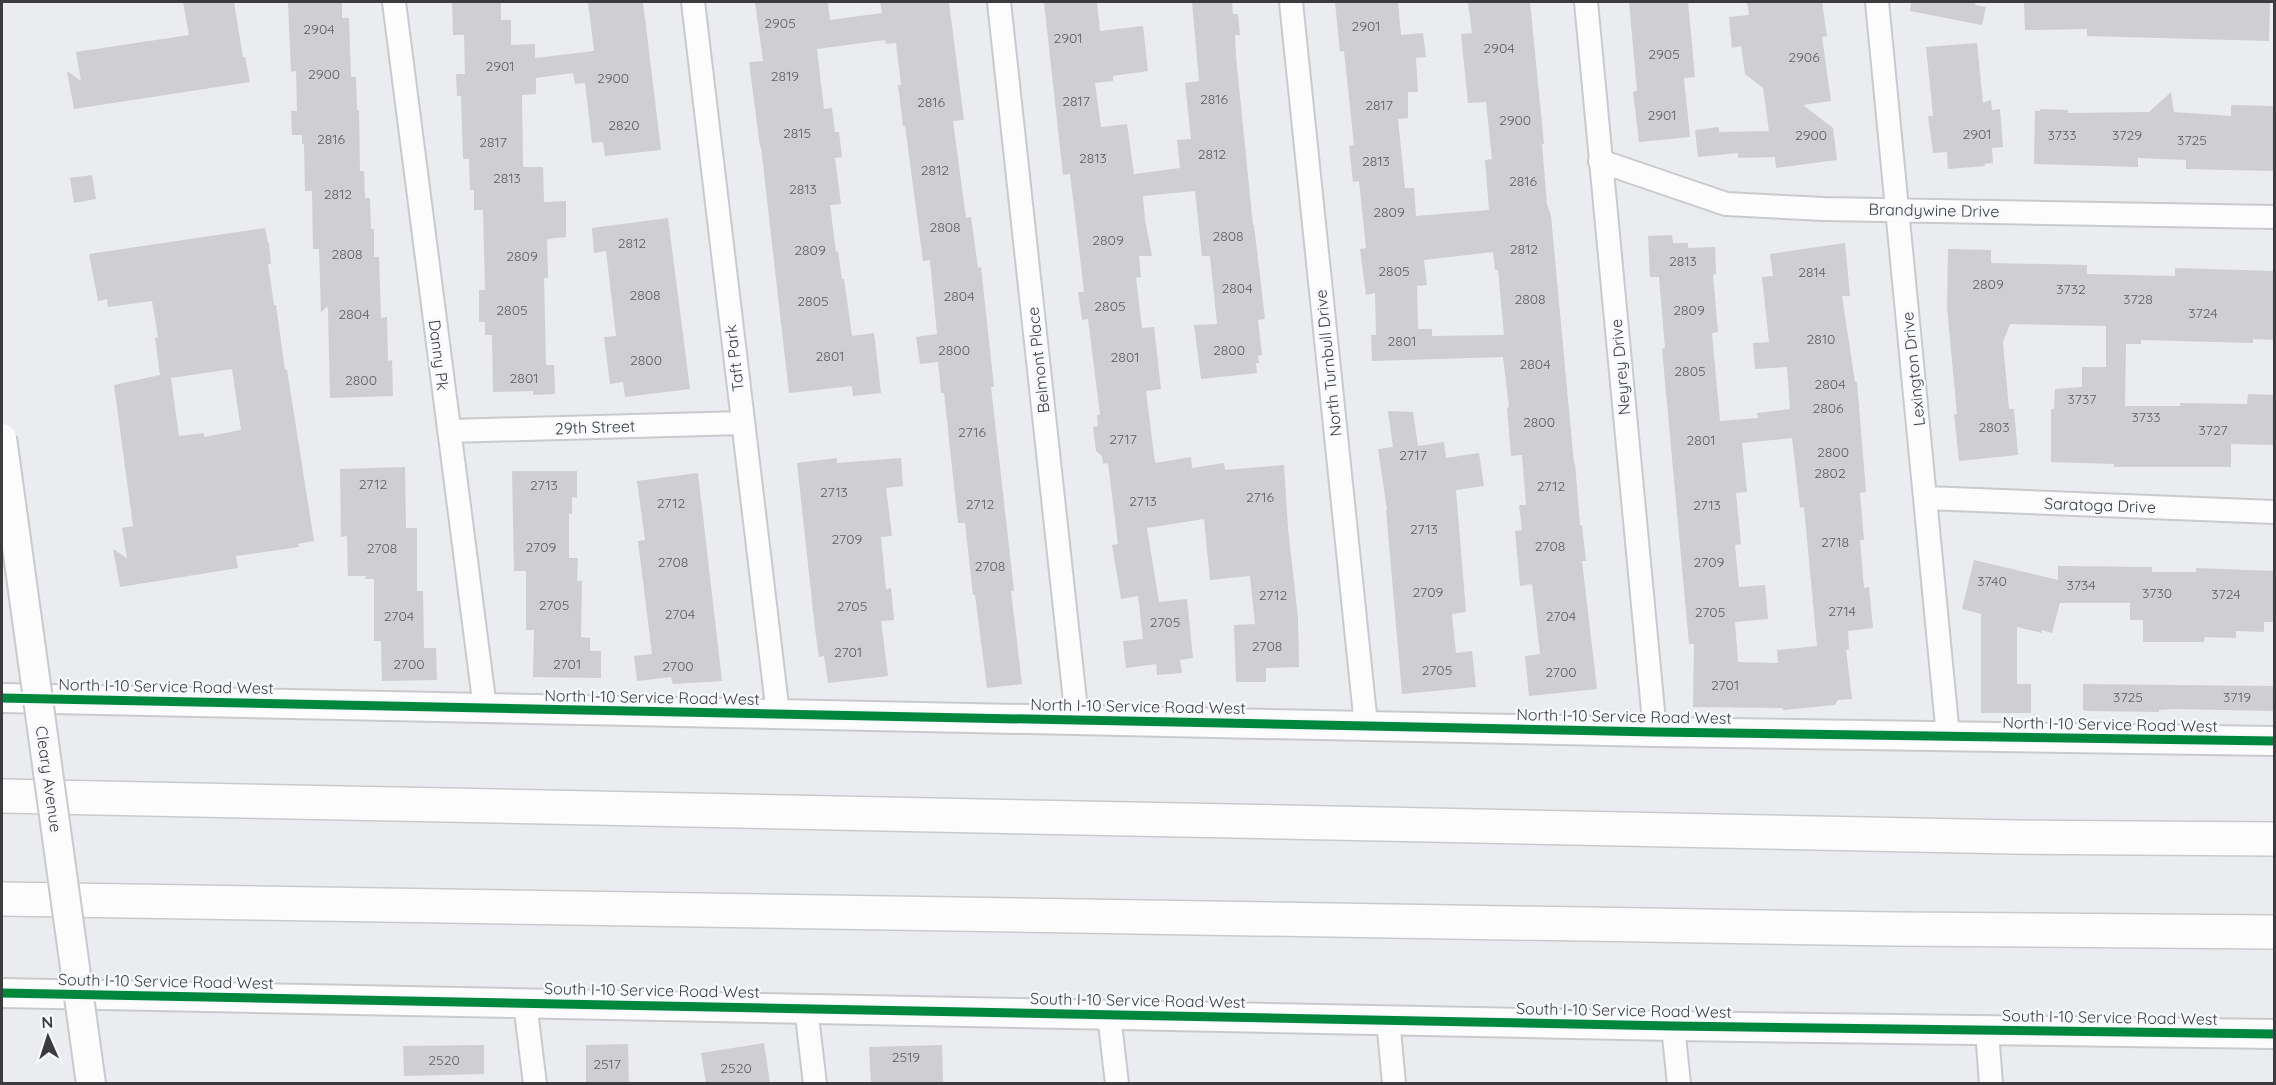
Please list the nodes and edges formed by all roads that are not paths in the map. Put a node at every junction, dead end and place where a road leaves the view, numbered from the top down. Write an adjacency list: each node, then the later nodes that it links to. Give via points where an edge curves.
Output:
1 (394, 2): 11 (street, Danny Pk)
2 (693, 2): 10 (street, Taft Park)
3 (999, 2): 18 (street, Belmont Place)
4 (1291, 2): 19 (street, North Turnbull Drive)
5 (1586, 2): 7 (street, Neyrey Drive)
6 (1877, 2): 8 (street, Lexington Drive)
7 (1600, 161): 8 (street, Brandywine Drive, via 1726,204); 20 (street, Neyrey Drive)
8 (1897, 209): 9 (street, Brandywine Drive); 13 (street, Lexington Drive)
9 (2274, 217)
10 (742, 423): 11 (street, 29th Street); 17 (street, Taft Park)
11 (449, 431): 16 (street, Danny Pk)
12 (2, 438): 35 (street, Cleary Avenue, bridge)
13 (1926, 498): 14 (street, Saratoga Drive); 21 (street, Lexington Drive)
14 (2274, 512)
15 (2, 698): 16 (street, North I-10 Service Road West)
16 (485, 708): 17 (street, North I-10 Service Road West)
17 (778, 714): 18 (street, North I-10 Service Road West)
18 (1077, 719): 19 (street, North I-10 Service Road West)
19 (1366, 725): 20 (street, North I-10 Service Road West)
20 (1655, 732): 21 (street, North I-10 Service Road West)
21 (1948, 736): 22 (street, North I-10 Service Road West)
22 (2274, 741)
23 (2, 796): 24 (highway)
24 (2274, 839)
25 (2, 899): 26 (highway)
26 (2274, 932)
27 (2, 993): 28 (street, South I-10 Service Road West)
28 (525, 1003): 29 (street, South I-10 Service Road West); 36 (street)
29 (806, 1008): 30 (street, South I-10 Service Road West); 37 (street)
30 (1109, 1015): 31 (street, South I-10 Service Road West); 38 (street)
31 (1388, 1019): 32 (street, South I-10 Service Road West); 39 (street)
32 (1673, 1026): 33 (street, South I-10 Service Road West); 40 (street)
33 (1987, 1031): 34 (street, South I-10 Service Road West); 41 (street)
34 (2274, 1034)
35 (91, 1083)
36 (535, 1083)
37 (815, 1083)
38 (1117, 1083)
39 (1394, 1083)
40 (1679, 1083)
41 (1991, 1083)

